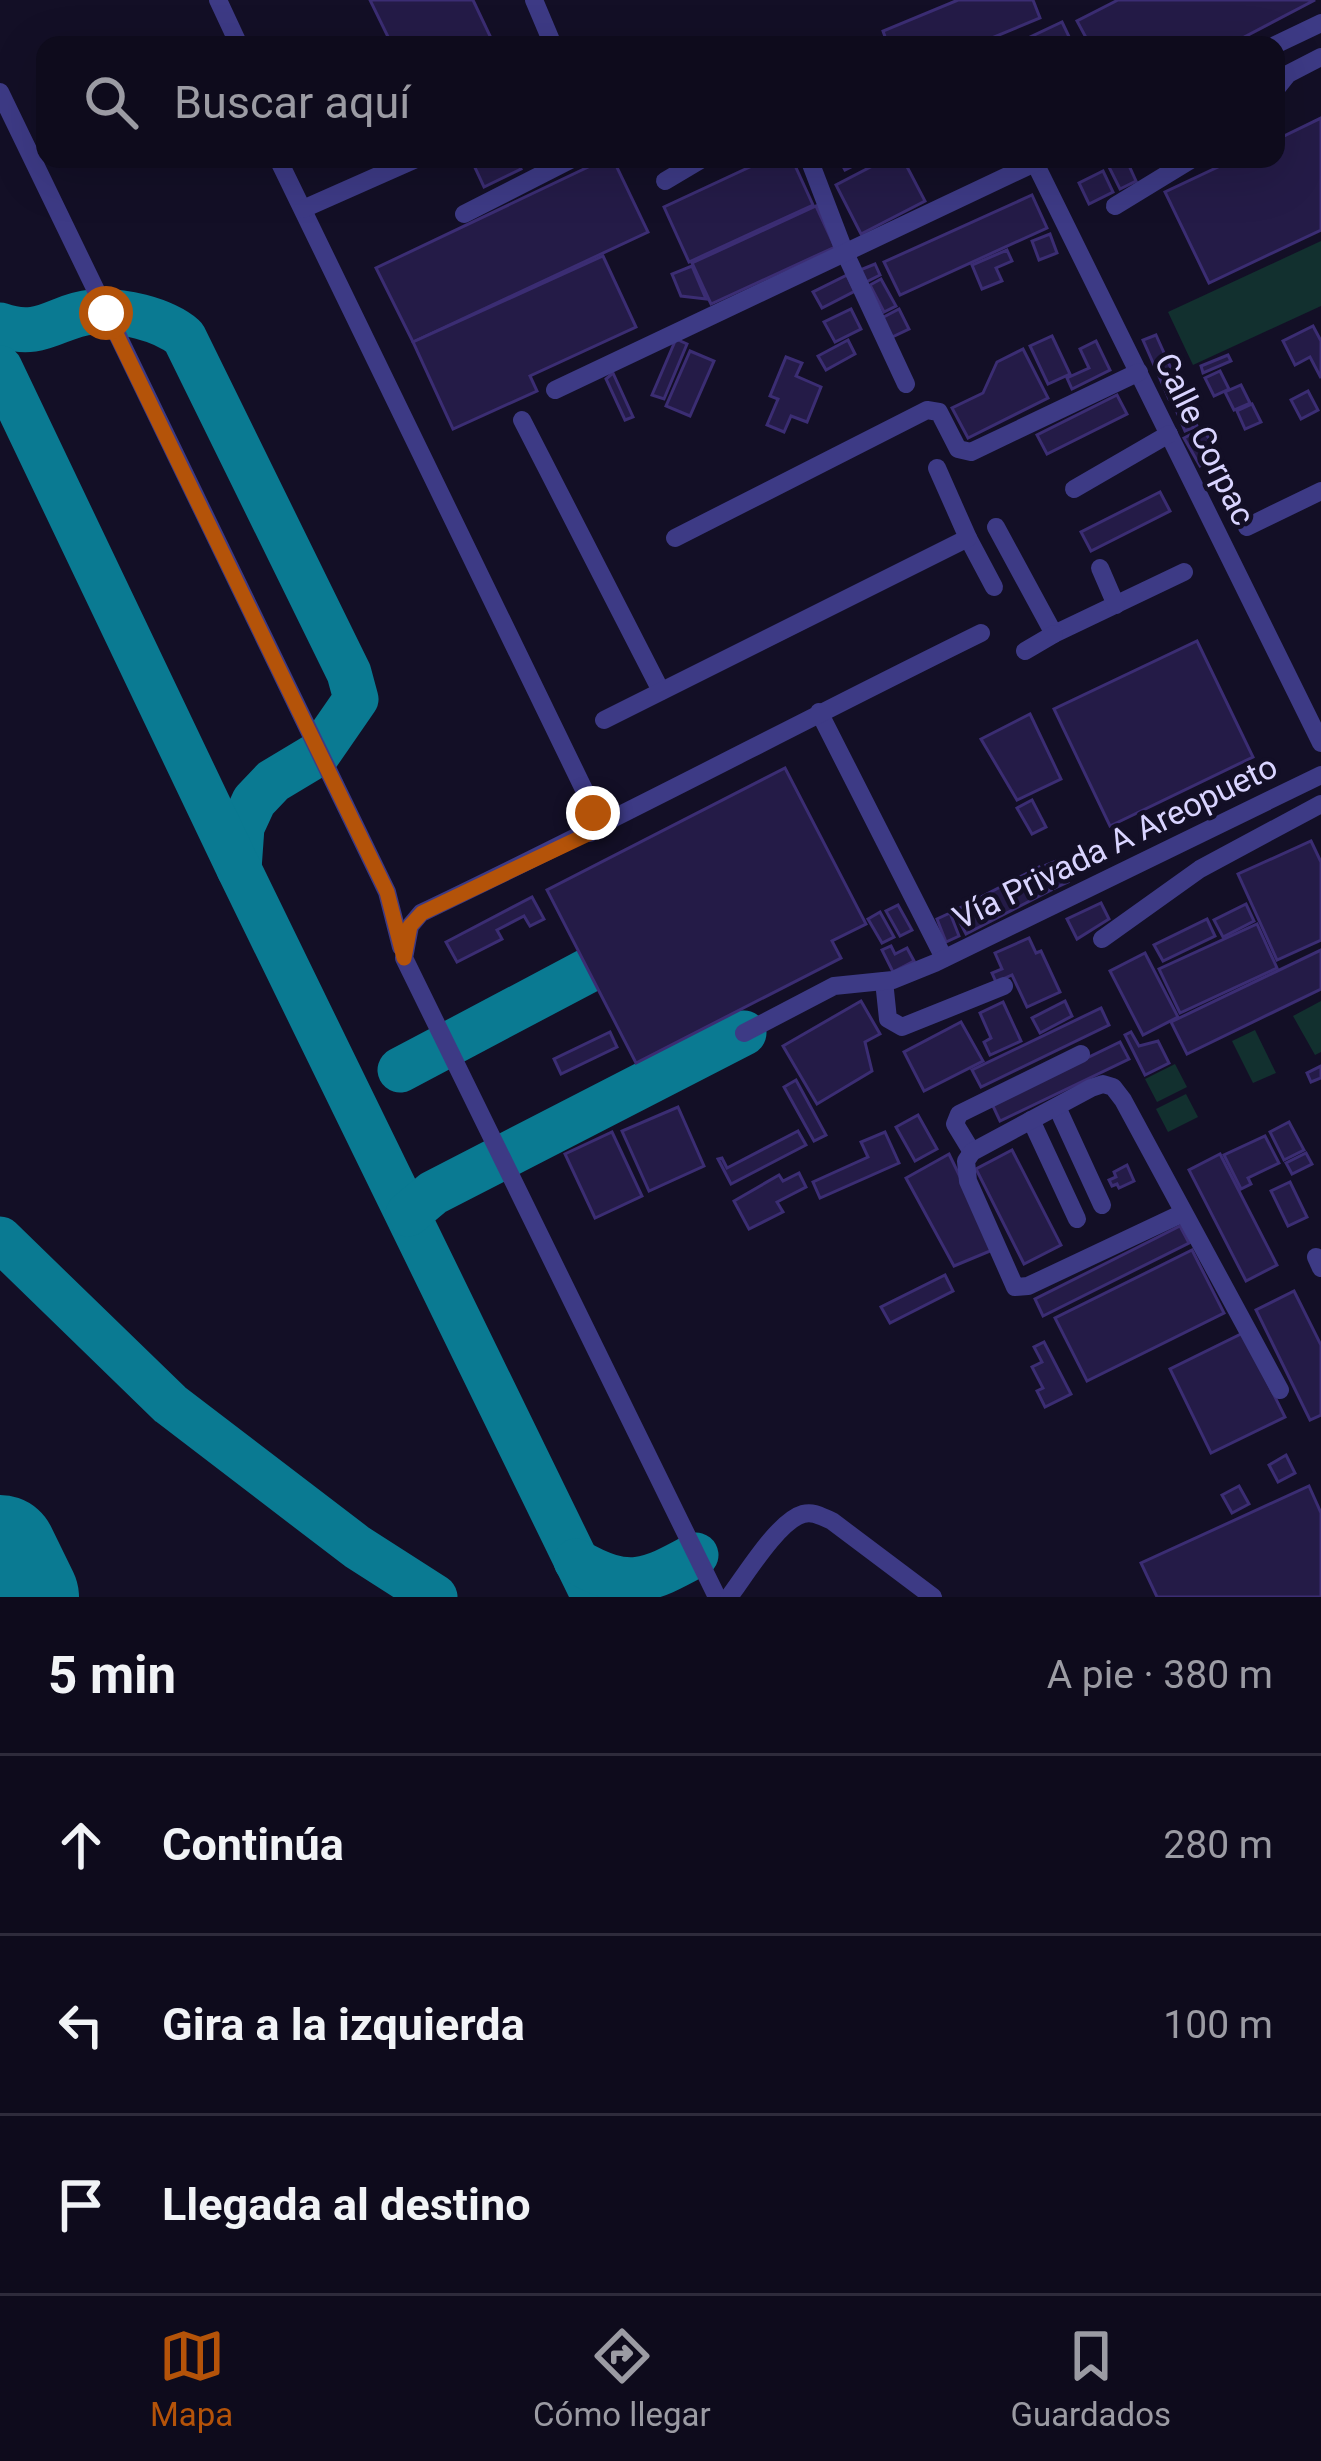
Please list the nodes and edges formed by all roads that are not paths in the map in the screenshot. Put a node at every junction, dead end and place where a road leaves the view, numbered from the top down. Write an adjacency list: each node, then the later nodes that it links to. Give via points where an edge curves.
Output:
1 (218, 0): 4 (lane)
2 (534, 0): 5 (lane)
3 (1321, 22): 6 (lane)
4 (234, 36)
5 (549, 36)
6 (1285, 40)
7 (1321, 56): 8 (lane)
8 (1285, 78)
9 (0, 92): 10 (lane)
10 (36, 166)
11 (37, 168): 52 (lane, via 387,892)
12 (282, 168): 22 (lane)
13 (396, 168): 22 (lane)
14 (554, 168): 23 (lane)
15 (687, 168): 20 (lane)
16 (812, 168): 24 (lane)
17 (1024, 168): 24 (lane)
18 (1042, 168): 25 (lane, Calle Corpac)
19 (1177, 168): 21 (lane)
20 (665, 181)
21 (1115, 206)
22 (303, 209): 50 (lane, via 591,804)
23 (464, 214)
24 (845, 253): 26 (lane); 27 (lane)
25 (1139, 372): 29 (lane, Calle Corpac); 35 (lane, via 971,452 958,449 939,412 928,410)
26 (906, 384)
27 (555, 390)
28 (523, 420): 44 (lane)
29 (1169, 434): 31 (lane); 47 (lane, Calle Corpac)
30 (937, 468): 36 (lane)
31 (1074, 489)
32 (1321, 491): 34 (lane)
33 (996, 527): 42 (lane)
34 (1247, 527)
35 (675, 538)
36 (968, 538): 39 (lane); 44 (lane)
37 (1100, 568): 40 (lane)
38 (1184, 572): 40 (lane)
39 (994, 586)
40 (1116, 605): 42 (lane)
41 (981, 633): 45 (lane)
42 (1054, 634): 43 (lane)
43 (1025, 651)
44 (662, 691): 46 (lane)
45 (819, 712): 50 (lane); 53 (lane)
46 (604, 720)
47 (1321, 743)
48 (1321, 775): 53 (lane, Vía Privada A Areopueto)
49 (1321, 804): 51 (lane, via 1200,868)
50 (590, 833): 52 (lane, via 422,913 410,926)
51 (1102, 939)
52 (404, 958): 67 (lane)
53 (939, 961): 54 (lane, Vía Privada A Areopueto)
54 (884, 981): 55 (lane, via 888,1019 902,1027); 56 (lane, Vía Privada A Areopueto, via 834,986)
55 (1004, 986)
56 (744, 1033)
57 (1081, 1054): 60 (lane, via 959,1114 955,1124)
58 (1057, 1107): 59 (lane); 61 (lane); 64 (lane, via 1102,1084 1113,1087)
59 (1031, 1120): 60 (lane); 62 (lane)
60 (972, 1152): 64 (lane, via 968,1180 1016,1287)
61 (1085, 1168): 62 (lane); 63 (lane)
62 (1059, 1181): 65 (lane)
63 (1102, 1205)
64 (1183, 1213): 66 (lane)
65 (1077, 1219)
66 (1280, 1390)
67 (717, 1597)
68 (729, 1597): 69 (lane, via 784,1526 815,1513)
69 (933, 1597)

